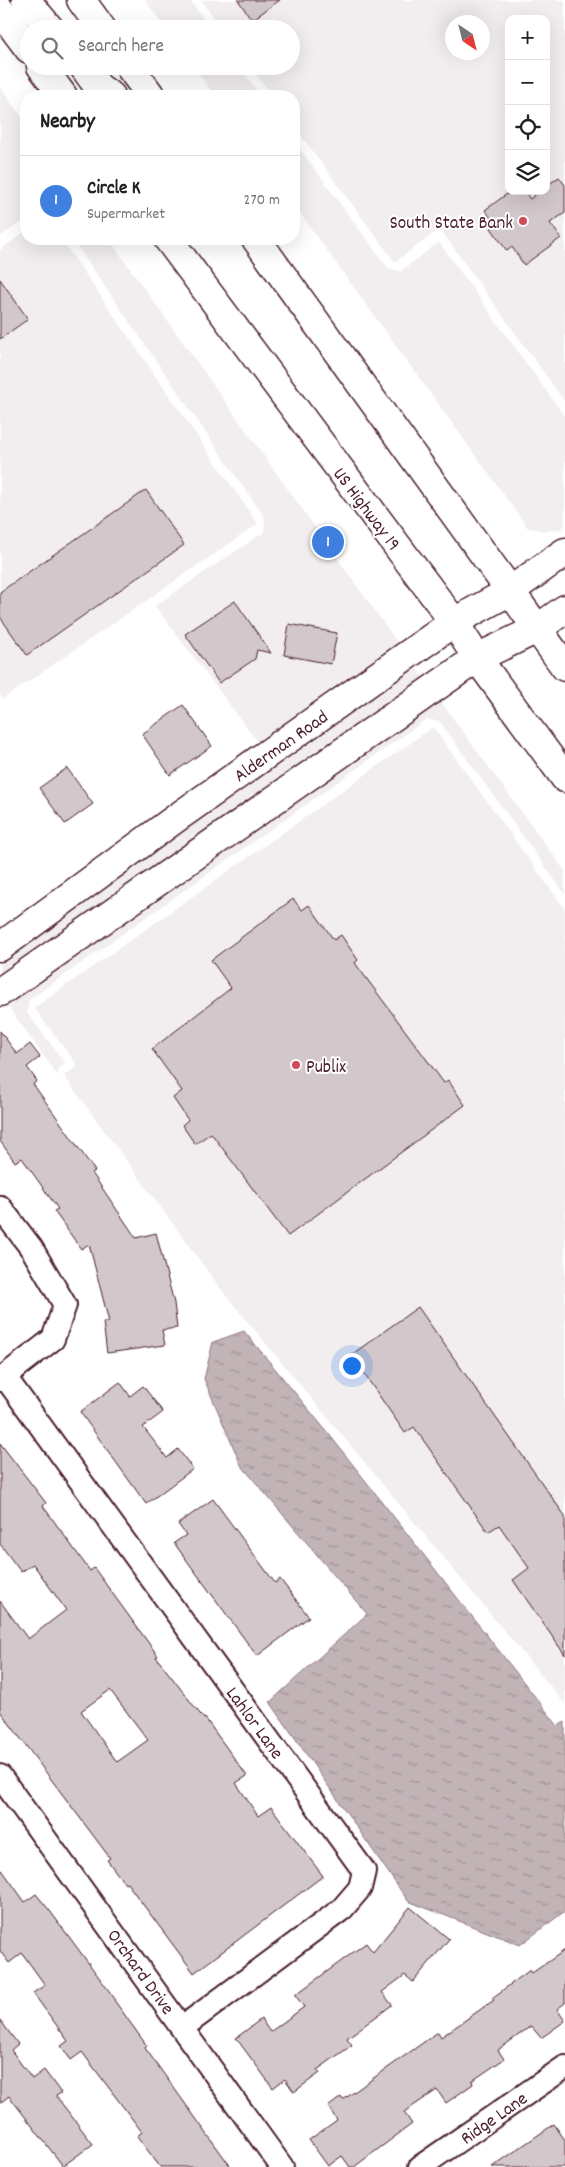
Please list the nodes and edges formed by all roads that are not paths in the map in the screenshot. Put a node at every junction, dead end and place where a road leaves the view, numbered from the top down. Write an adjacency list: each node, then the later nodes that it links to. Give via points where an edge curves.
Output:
1 (26, 0): 4 (main road)
2 (81, 0): 5 (main road)
3 (0, 10): 6 (main road)
4 (43, 20)
5 (95, 20)
6 (20, 37)
7 (48, 75): 10 (main road)
8 (90, 75): 11 (main road)
9 (136, 75): 12 (main road)
10 (59, 90)
11 (102, 90)
12 (147, 90)
13 (172, 245): 18 (main road, US Highway 19)
14 (260, 245): 16 (main road)
15 (565, 552): 16 (main road, Alderman Road)
16 (510, 591): 18 (main road, Alderman Road); 19 (main road)
17 (565, 609): 19 (main road)
18 (454, 622): 20 (main road, US Highway 19); 23 (main road, Alderman Road)
19 (537, 629): 20 (main road); 21 (main road)
20 (477, 658): 22 (main road, US Highway 19); 24 (main road)
21 (565, 667)
22 (565, 778)
23 (0, 947)
24 (0, 992)
25 (0, 1207): 26 (street, via 32,1249 65,1305 53,1340)
26 (2, 1379): 28 (street, Lahlor Lane, via 364,1871 360,1888 342,1909)
27 (0, 1776): 28 (street, Orchard Drive)
28 (183, 2027): 30 (street, Orchard Drive)
29 (565, 2067): 31 (street, Ridge Lane)
30 (282, 2167)
31 (420, 2167)

